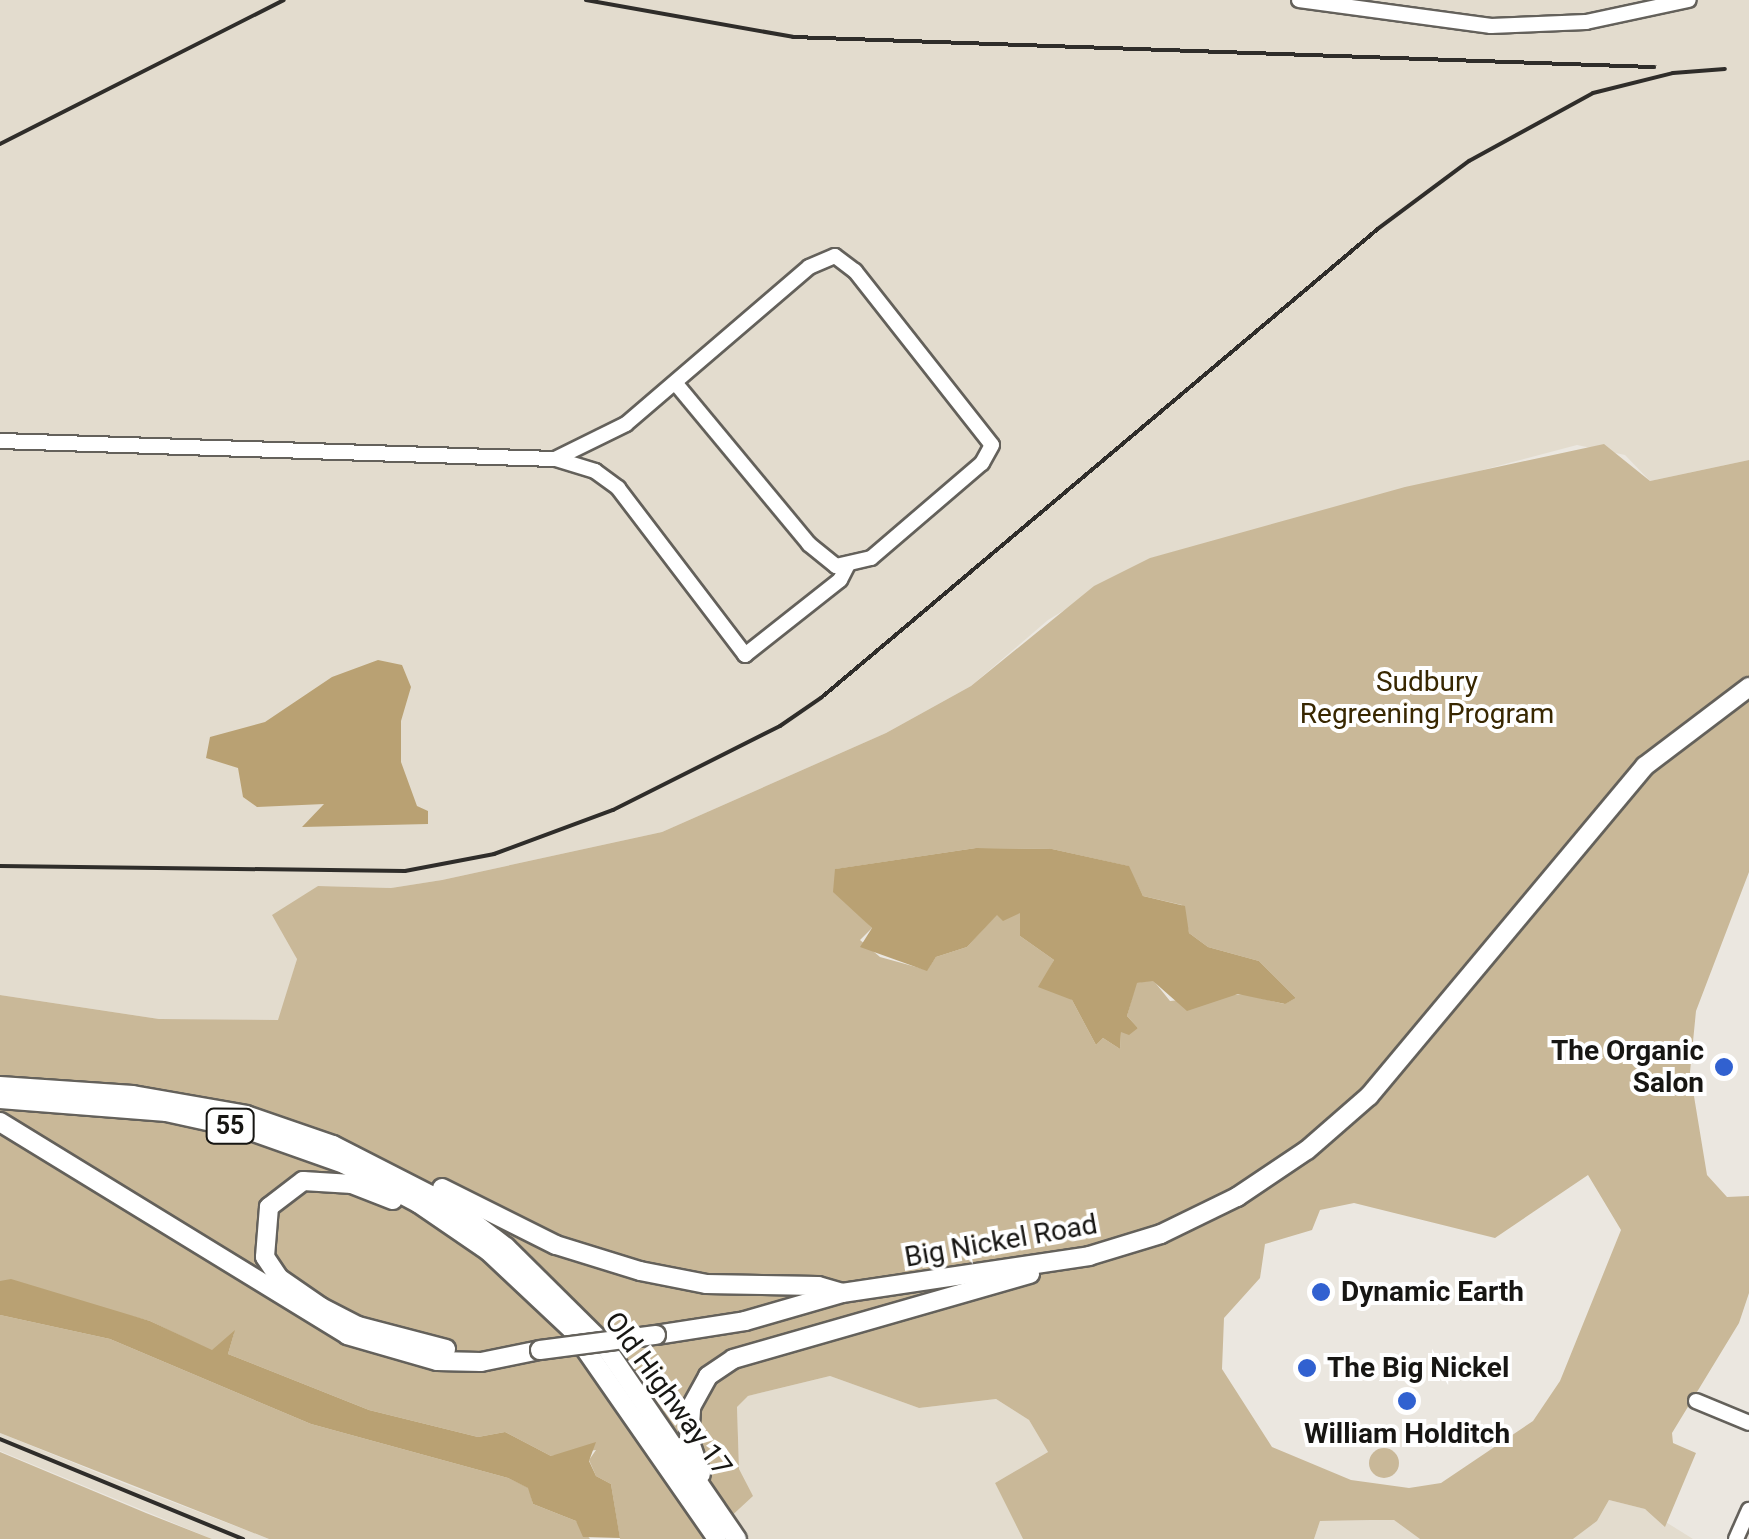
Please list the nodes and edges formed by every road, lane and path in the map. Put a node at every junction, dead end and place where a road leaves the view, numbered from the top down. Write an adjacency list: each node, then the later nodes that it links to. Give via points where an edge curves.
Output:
1 (1298, 0): 2 (street, via 1490,26 1586,22)
2 (1690, 0)
3 (676, 384): 5 (street, via 607,436); 6 (street, via 818,553); 6 (street, via 818,260 834,256 855,271 993,440 982,462 870,558)
4 (0, 441): 5 (street)
5 (554, 459): 6 (street, via 595,471 618,488 744,656 840,580)
6 (847, 566)
7 (1749, 686): 13 (main road, Big Nickel Road, via 1645,766 1390,1071 1326,1135 1186,1224)
8 (0, 1086): 11 (main road, Old Highway 17 / 55, via 206,1106 291,1130)
9 (0, 1099): 12 (main road, Old Highway 17 / 55, via 166,1112 271,1136 358,1170)
10 (0, 1122): 15 (main road, via 347,1335 437,1360 482,1362)
11 (393, 1173): 14 (main road, via 416,1176 556,1245 640,1271 718,1285 818,1286); 18 (main road, Old Highway 17 / 55, via 482,1228 568,1306 616,1362)
12 (441, 1217): 15 (main road, via 352,1184 314,1179 292,1186 269,1207 262,1246 271,1269 292,1289 358,1326 438,1349); 20 (main road, Old Highway 17 / 55, via 510,1269 572,1330)
13 (1048, 1265): 14 (main road, Big Nickel Road); 18 (main road, via 990,1290 800,1337 722,1366 698,1393 688,1420)
14 (842, 1293): 15 (main road, Big Nickel Road, bridge, via 744,1320)
15 (531, 1351)
16 (1696, 1401): 17 (street)
17 (1749, 1423)
18 (709, 1498): 21 (main road, Old Highway 17 / 55)
19 (1749, 1510): 22 (street)
20 (717, 1539)
21 (737, 1539)
22 (1736, 1539)

